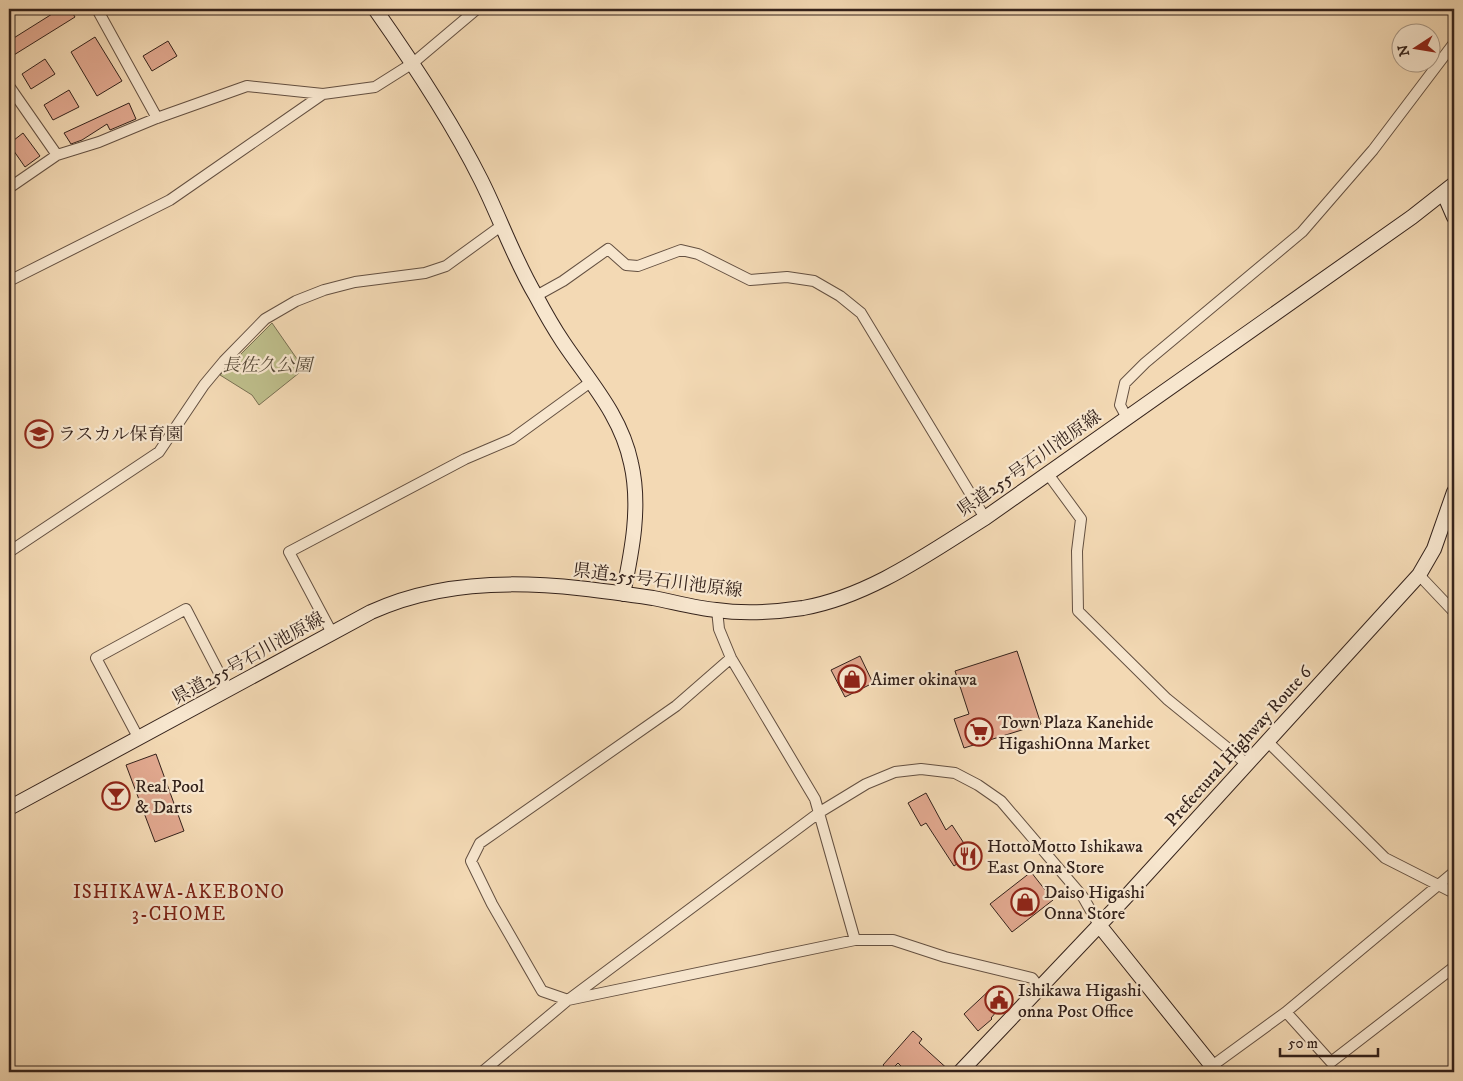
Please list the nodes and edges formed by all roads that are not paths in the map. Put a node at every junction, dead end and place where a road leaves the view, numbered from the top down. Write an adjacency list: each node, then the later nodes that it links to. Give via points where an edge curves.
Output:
1 (97, 9): 8 (street)
2 (375, 9): 5 (main road)
3 (477, 9): 5 (street)
4 (1454, 43): 17 (street, via 1373,150 1302,232 1125,383 1120,405)
5 (413, 63): 7 (street, via 375,87); 13 (main road, via 480,179)
6 (9, 86): 9 (street)
7 (323, 94): 8 (street, via 247,86); 14 (street, via 170,200)
8 (157, 118): 9 (street)
9 (57, 155): 10 (street)
10 (9, 188)
11 (1449, 189): 12 (main road); 17 (main road, 県道255号石川池原線)
12 (1454, 217)
13 (501, 226): 15 (main road); 21 (street, via 446,266 425,273 355,282 324,290 265,319 204,385 159,452)
14 (9, 281)
15 (536, 296): 16 (main road, via 563,342); 20 (street, via 563,282 608,249 626,265 638,266 682,250 698,254 750,280 788,277 814,281 861,312)
16 (592, 381): 23 (main road, via 612,411 631,461 636,507); 26 (street, via 512,439 465,459 289,552)
17 (1127, 418): 18 (main road, 県道255号石川池原線)
18 (1048, 474): 20 (main road, 県道255号石川池原線); 31 (street, via 1081,519 1078,611 1167,699)
19 (1454, 492): 22 (main road, Prefectural Highway Route 6, via 1434,549)
20 (985, 518): 24 (main road, 県道255号石川池原線, via 920,560 831,601 777,610)
21 (9, 552)
22 (1418, 575): 25 (street); 30 (main road, Prefectural Highway Route 6)
23 (623, 594): 24 (main road, 県道255号石川池原線); 26 (main road, 県道255号石川池原線, via 515,583 456,588 392,602)
24 (717, 610): 27 (street, via 719,628)
25 (1454, 612)
26 (332, 633): 28 (main road, 県道255号石川池原線)
27 (731, 658): 33 (street); 41 (street, via 676,706 480,843 471,861 542,990)
28 (228, 690): 29 (main road, 県道255号石川池原線); 29 (street, via 186,609 96,658)
29 (139, 738): 32 (main road, 県道255号石川池原線)
30 (1268, 742): 31 (main road, Prefectural Highway Route 6); 35 (street, via 1385,858)
31 (1247, 764): 37 (main road, Prefectural Highway Route 6)
32 (9, 808)
33 (820, 812): 37 (street, via 866,784 895,772 921,769 955,773 978,784 1001,801 1083,897); 38 (street); 41 (street)
34 (1454, 872): 35 (street)
35 (1437, 885): 36 (street); 42 (street)
36 (1454, 893)
37 (1099, 925): 40 (main road, Prefectural Highway Route 6); 43 (main road)
38 (855, 940): 40 (street, via 893,940 945,957 1032,978); 41 (street)
39 (1454, 967): 42 (street, via 1331,1062)
40 (1040, 988): 45 (main road, Prefectural Highway Route 6)
41 (568, 1000): 44 (street)
42 (1286, 1012): 43 (street)
43 (1215, 1069)
44 (482, 1072)
45 (960, 1072)

